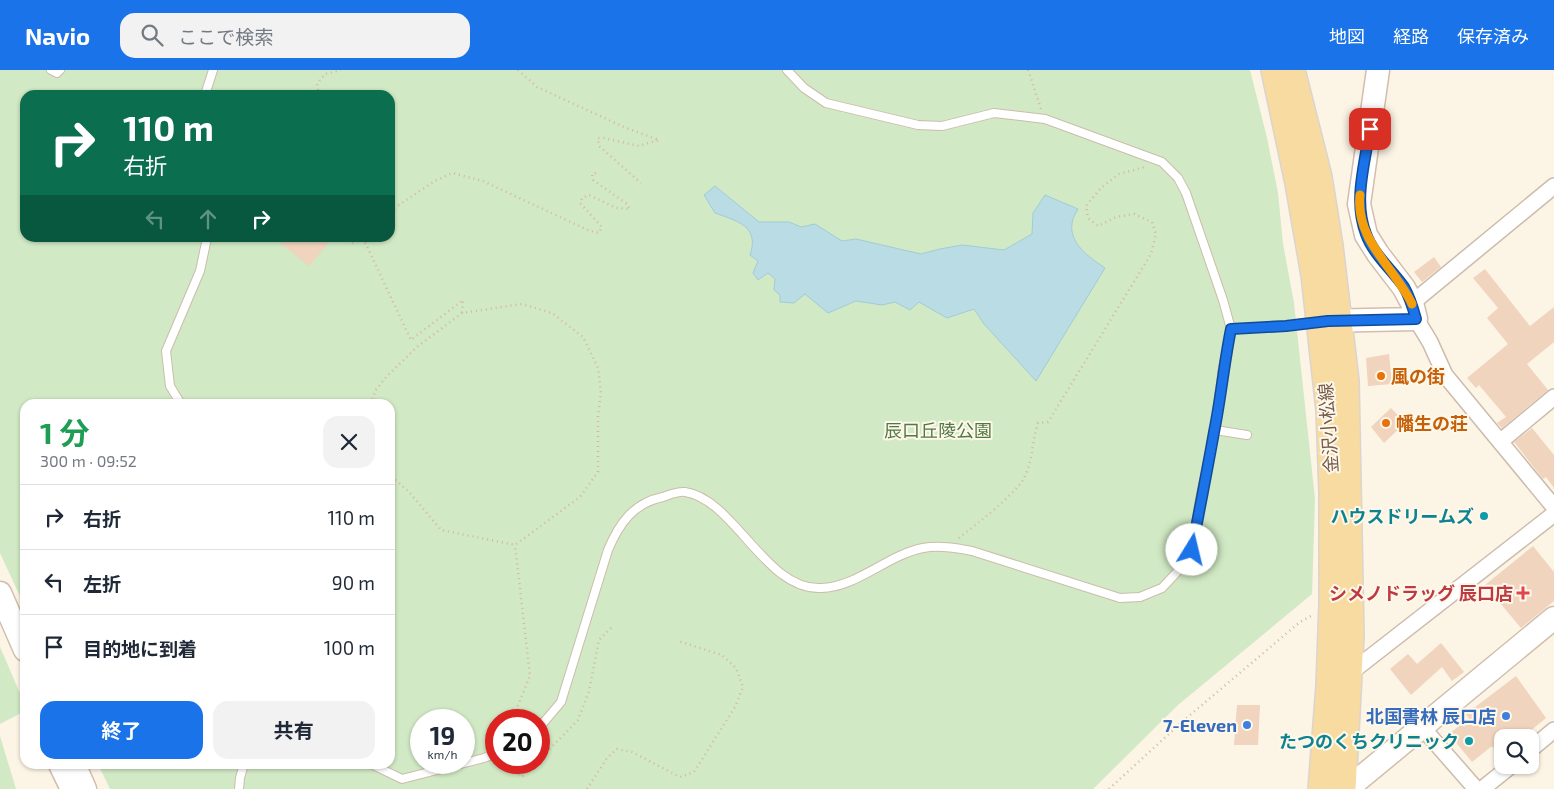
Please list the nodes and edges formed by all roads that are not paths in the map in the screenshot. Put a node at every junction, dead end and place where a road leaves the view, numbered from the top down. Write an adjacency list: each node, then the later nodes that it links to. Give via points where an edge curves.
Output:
1 (52, 70): 2 (lane, via 57,73)
2 (60, 70)
3 (213, 70): 8 (lane)
4 (787, 70): 13 (lane, via 804,88 826,103 918,125 942,126 994,113 1045,119 1162,162 1178,178 1186,193)
5 (1274, 70): 12 (main road, 金沢小松線, via 1314,275)
6 (1292, 70): 12 (main road, 金沢小松線, via 1319,177)
7 (1378, 70): 11 (street, via 1359,204 1366,235 1404,288)
8 (207, 90)
9 (1554, 186): 11 (street)
10 (206, 242): 15 (lane, via 200,271 166,351 170,386)
11 (1414, 311): 12 (street); 18 (street, via 1445,375)
12 (1329, 321): 13 (lane); 24 (main road, 金沢小松線, via 1346,381 1352,636); 38 (main road, 金沢小松線, via 1332,604)
13 (1231, 329): 16 (lane)
14 (1554, 397): 18 (street)
15 (178, 399)
16 (1215, 430): 17 (lane); 25 (lane, via 1192,550 1178,572 1162,588 1140,597 1120,598 949,546 923,548 898,556 842,584 804,587 779,572 716,507 698,496 684,492 657,498 636,508 618,527 561,702)
17 (1247, 435)
18 (1501, 441): 19 (street)
19 (1554, 507)
20 (1554, 514): 24 (street)
21 (0, 593): 23 (street)
22 (1554, 618): 26 (street)
23 (20, 639)
24 (1350, 673): 39 (main road, 金沢小松線)
25 (550, 715)
26 (1421, 726): 39 (street); 40 (street)
27 (1554, 730): 28 (street)
28 (1539, 742)
29 (485, 758): 33 (lane, via 402,779)
30 (58, 769): 35 (street)
31 (76, 769): 36 (street)
32 (243, 769): 37 (lane)
33 (382, 769)
34 (1501, 774): 41 (street)
35 (68, 789)
36 (85, 789)
37 (239, 789)
38 (1321, 789)
39 (1345, 789)
40 (1476, 789)
41 (1482, 789)

